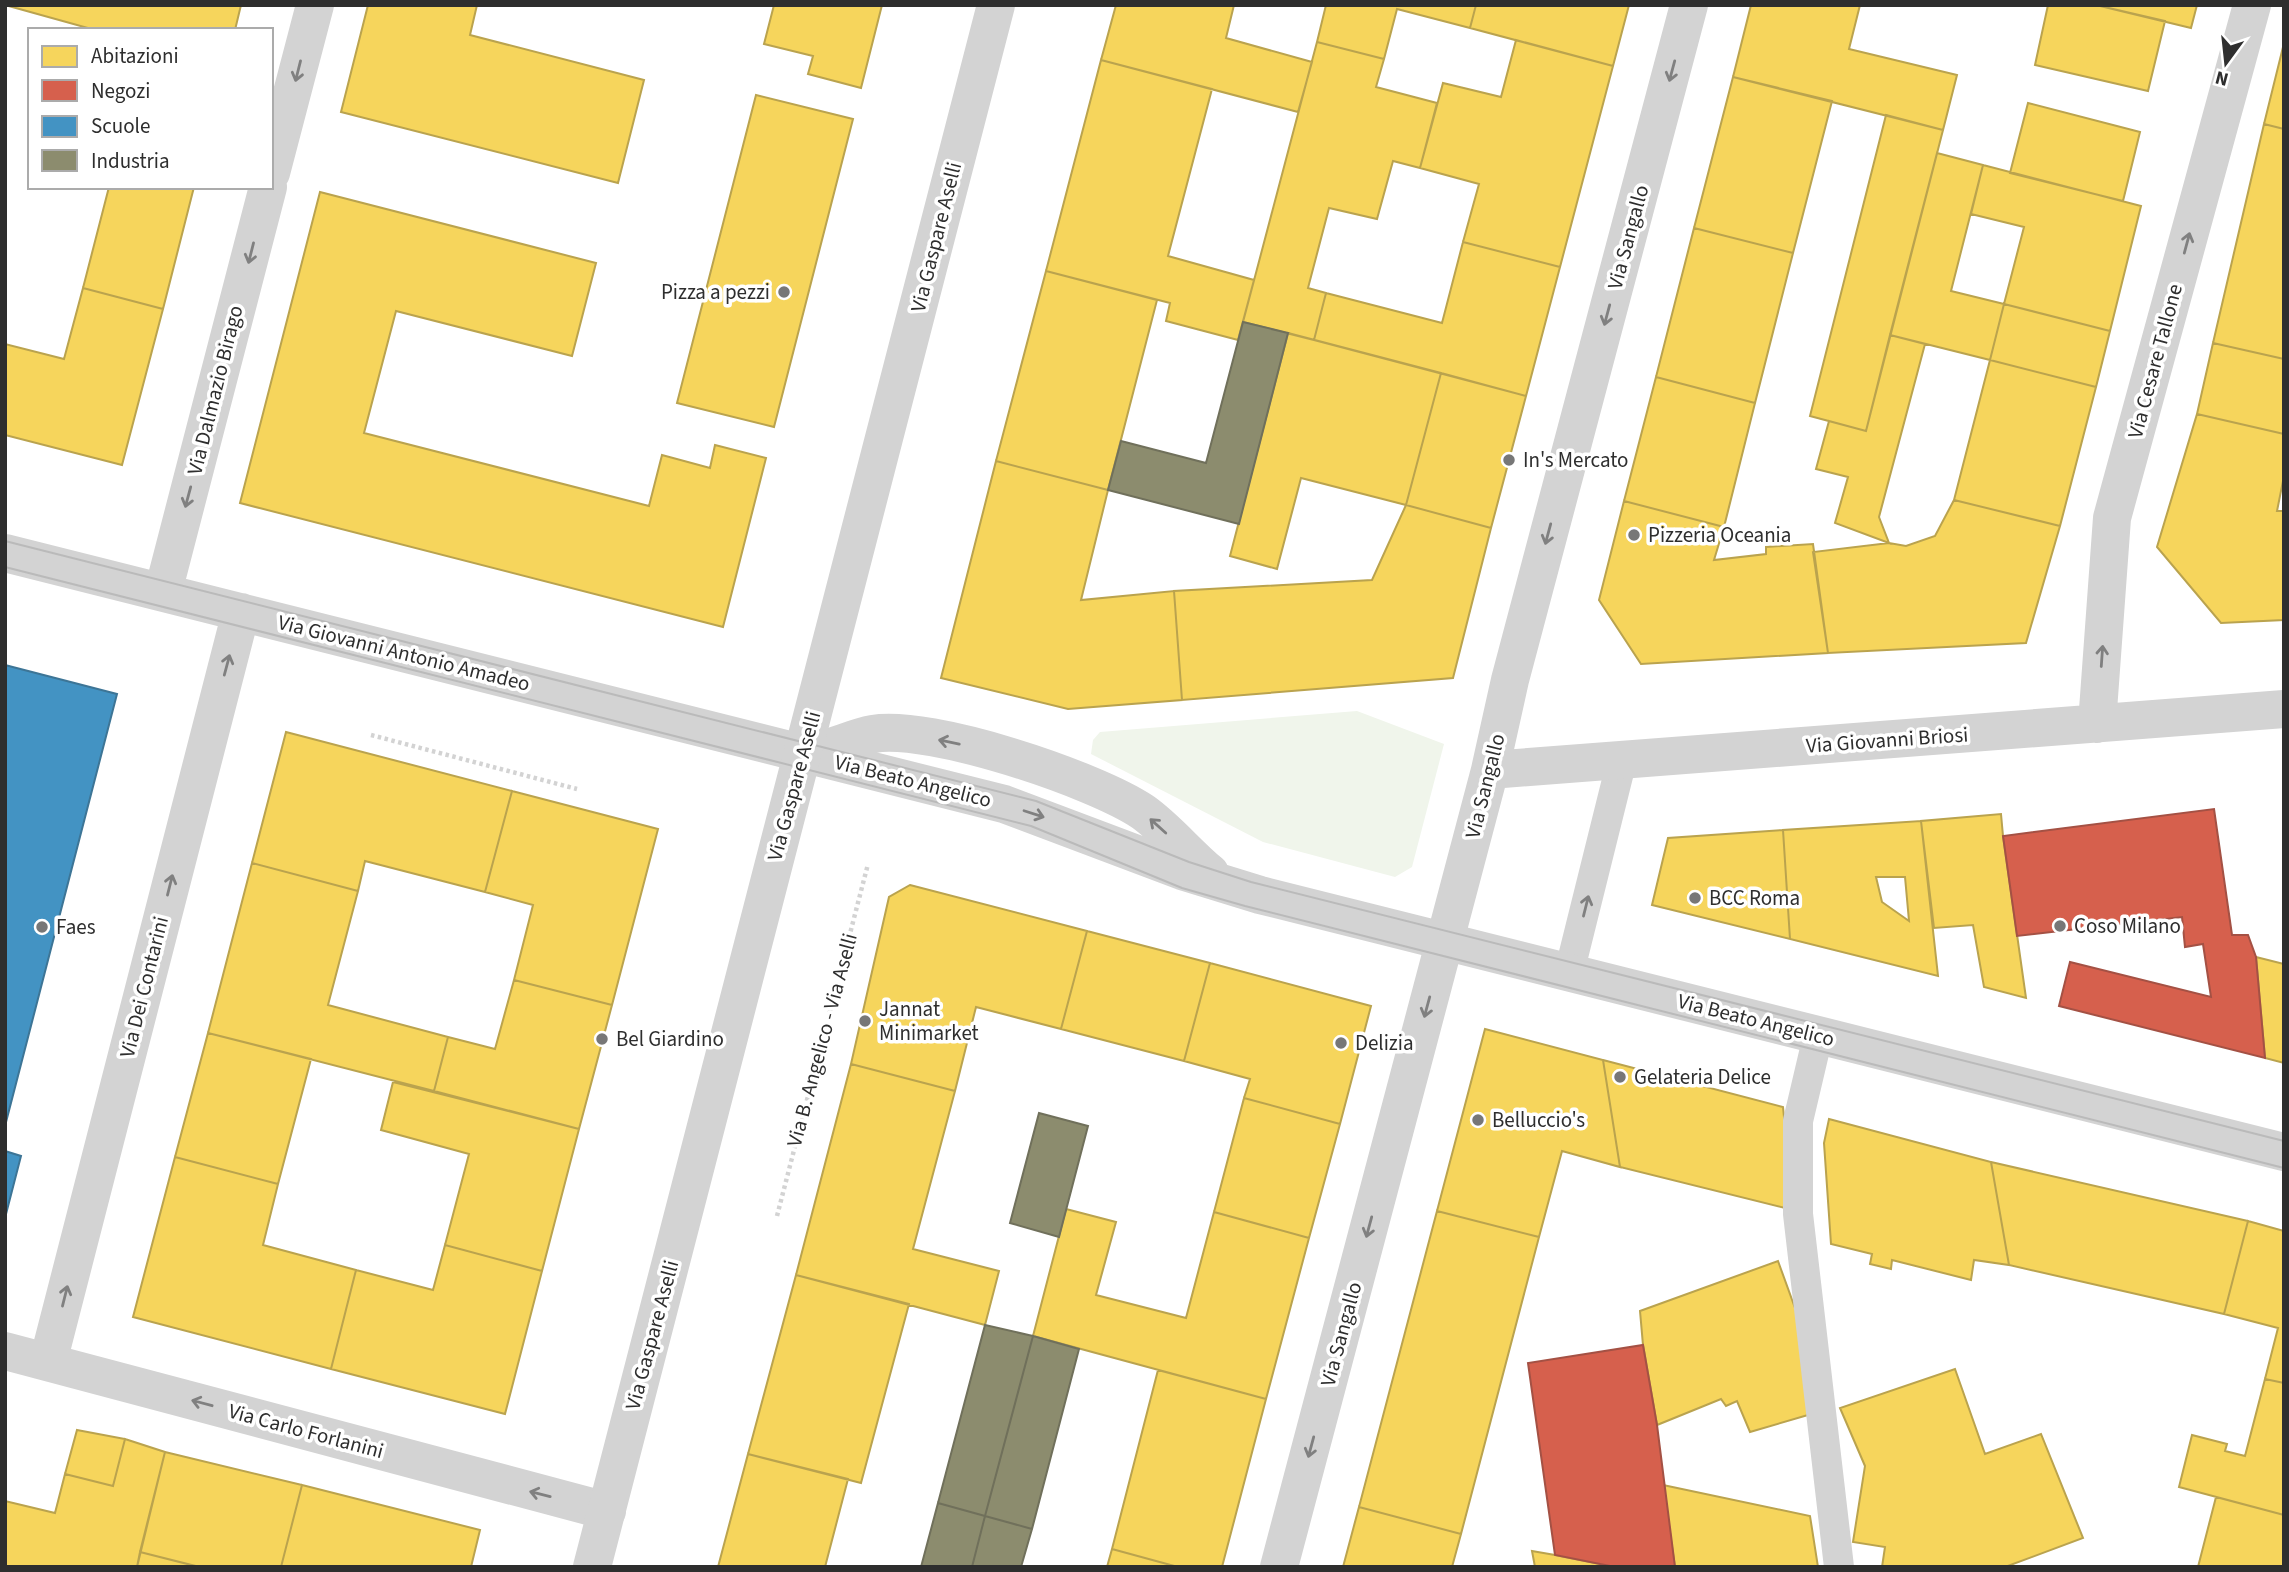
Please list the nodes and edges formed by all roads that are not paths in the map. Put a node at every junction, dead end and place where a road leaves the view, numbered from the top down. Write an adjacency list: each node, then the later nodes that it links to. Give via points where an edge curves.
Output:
1 (315, 5): 5 (street, one-way to 5)
2 (996, 5): 12 (street, Via Gaspare Aselli)
3 (1689, 5): 14 (street, Via Sangallo, one-way to 14)
4 (2252, 5): 11 (street, Via Cesare Tallone, one-way to 4, via 2112,517)
5 (273, 165)
6 (267, 189): 8 (street, Via Dalmazio Birago, one-way to 8)
7 (5, 553): 8 (street, Via Giovanni Antonio Amadeo)
8 (163, 592): 9 (street, Via Giovanni Antonio Amadeo)
9 (241, 612): 12 (street, Via Giovanni Antonio Amadeo); 20 (street, Via Dei Contarini, one-way to 9)
10 (2284, 709): 11 (street, Via Giovanni Briosi)
11 (2098, 724): 13 (street, Via Giovanni Briosi)
12 (803, 753): 15 (street, Via Beato Angelico, via 1004,804 1228,887); 21 (street, Via Gaspare Aselli)
13 (1622, 760): 14 (street, Via Giovanni Briosi); 16 (lane, one-way to 13)
14 (1490, 770): 15 (street, Via Sangallo)
15 (1445, 941): 16 (street, Via Beato Angelico); 23 (street, Via Sangallo, one-way to 23)
16 (1569, 973): 17 (street, Via Beato Angelico)
17 (1818, 1036): 18 (street, Via Beato Angelico); 24 (lane, via 1798,1121 1798,1214)
18 (2284, 1152)
19 (5, 1351): 20 (street, Via Carlo Forlanini)
20 (48, 1362): 21 (street, Via Carlo Forlanini, one-way to 20)
21 (607, 1511): 22 (street, Via Gaspare Aselli)
22 (592, 1567)
23 (1279, 1567)
24 (1839, 1567)

